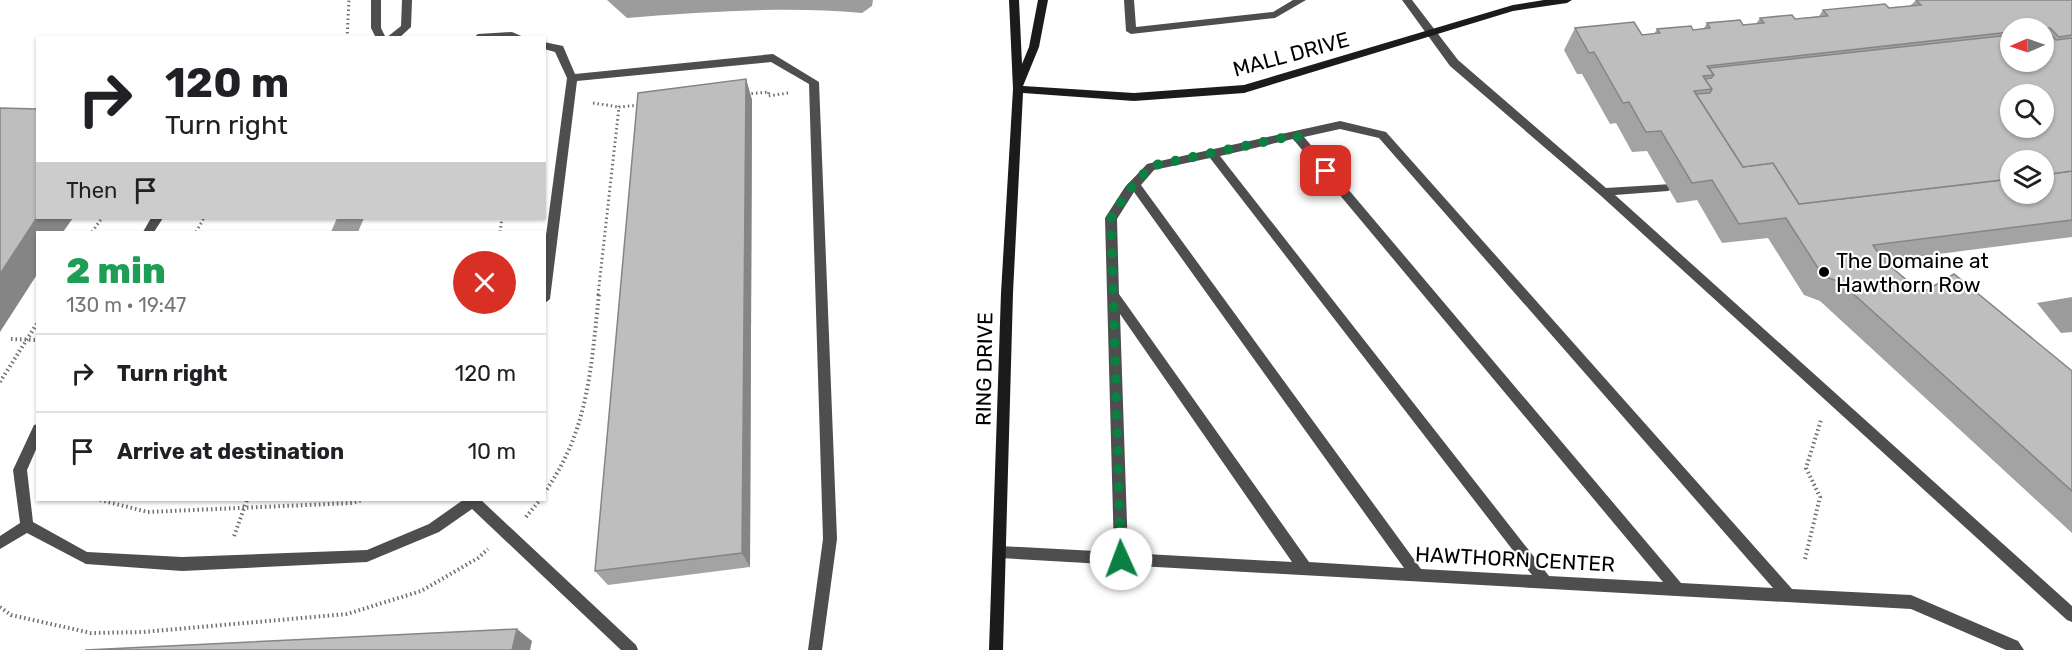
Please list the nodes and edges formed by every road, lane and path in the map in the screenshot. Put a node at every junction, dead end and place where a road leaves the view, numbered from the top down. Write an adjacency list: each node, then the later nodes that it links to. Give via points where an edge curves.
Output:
1 (349, 0): 11 (path)
2 (376, 0): 12 (lane, via 376,28)
3 (407, 0): 13 (lane, via 406,27)
4 (1014, 0): 19 (street, RING DRIVE)
5 (1043, 0): 19 (street, RING DRIVE, via 1034,47)
6 (1129, 0): 7 (lane, via 1131,31 1275,15)
7 (1301, 0)
8 (1407, 0): 10 (lane)
9 (1567, 0): 10 (street, MALL DRIVE, via 1513,8)
10 (1430, 33): 19 (street, MALL DRIVE, via 1244,89 1134,97); 26 (lane, via 1454,63)
11 (347, 36)
12 (380, 36)
13 (394, 36)
14 (495, 36): 15 (lane)
15 (516, 36)
16 (546, 46): 17 (lane, via 559,49)
17 (572, 78): 18 (lane, via 773,58 814,82); 27 (lane)
18 (814, 89): 20 (path, via 768,96 769,92); 59 (lane, via 830,539)
19 (1018, 89): 47 (street, RING DRIVE, via 1007,293)
20 (738, 95)
21 (652, 104): 36 (path, via 619,107 581,421 559,472)
22 (1296, 135): 23 (lane); 54 (lane); 55 (lane, via 1340,125 1382,135)
23 (1212, 153): 24 (lane, via 1151,166); 53 (lane)
24 (1134, 184): 28 (lane, via 1111,218); 52 (lane)
25 (1668, 187): 26 (lane)
26 (1604, 192): 57 (lane)
27 (546, 283)
28 (1113, 295): 48 (lane); 51 (lane)
29 (36, 325): 31 (path)
30 (12, 339): 31 (path)
31 (26, 340): 32 (path); 33 (path)
32 (36, 340)
33 (0, 382)
34 (1823, 414): 49 (path, via 1806,468 1820,497)
35 (36, 434): 44 (lane, via 20,471)
36 (546, 491)
37 (104, 501): 43 (path, via 148,512)
38 (247, 501): 43 (path)
39 (359, 501): 43 (path)
40 (472, 501): 50 (lane, via 434,528 367,556)
41 (474, 501): 45 (lane)
42 (539, 501): 45 (path)
43 (244, 507): 50 (path)
44 (27, 526): 46 (lane); 50 (lane, via 86,558 182,564)
45 (507, 533): 56 (path, via 478,558 421,591 347,614 91,633 11,615); 58 (lane)
46 (0, 543)
47 (1000, 552): 48 (lane, HAWTHORN CENTER); 60 (street, RING DRIVE)
48 (1121, 559): 51 (lane, HAWTHORN CENTER)
49 (1805, 560)
50 (224, 562)
51 (1305, 568): 52 (lane, HAWTHORN CENTER)
52 (1417, 574): 53 (lane, HAWTHORN CENTER)
53 (1545, 582): 54 (lane, HAWTHORN CENTER)
54 (1677, 588): 55 (lane, HAWTHORN CENTER)
55 (1789, 596): 61 (lane, HAWTHORN CENTER, via 1911,602)
56 (0, 607)
57 (2072, 615)
58 (631, 650)
59 (815, 650)
60 (996, 650)
61 (2017, 650)

